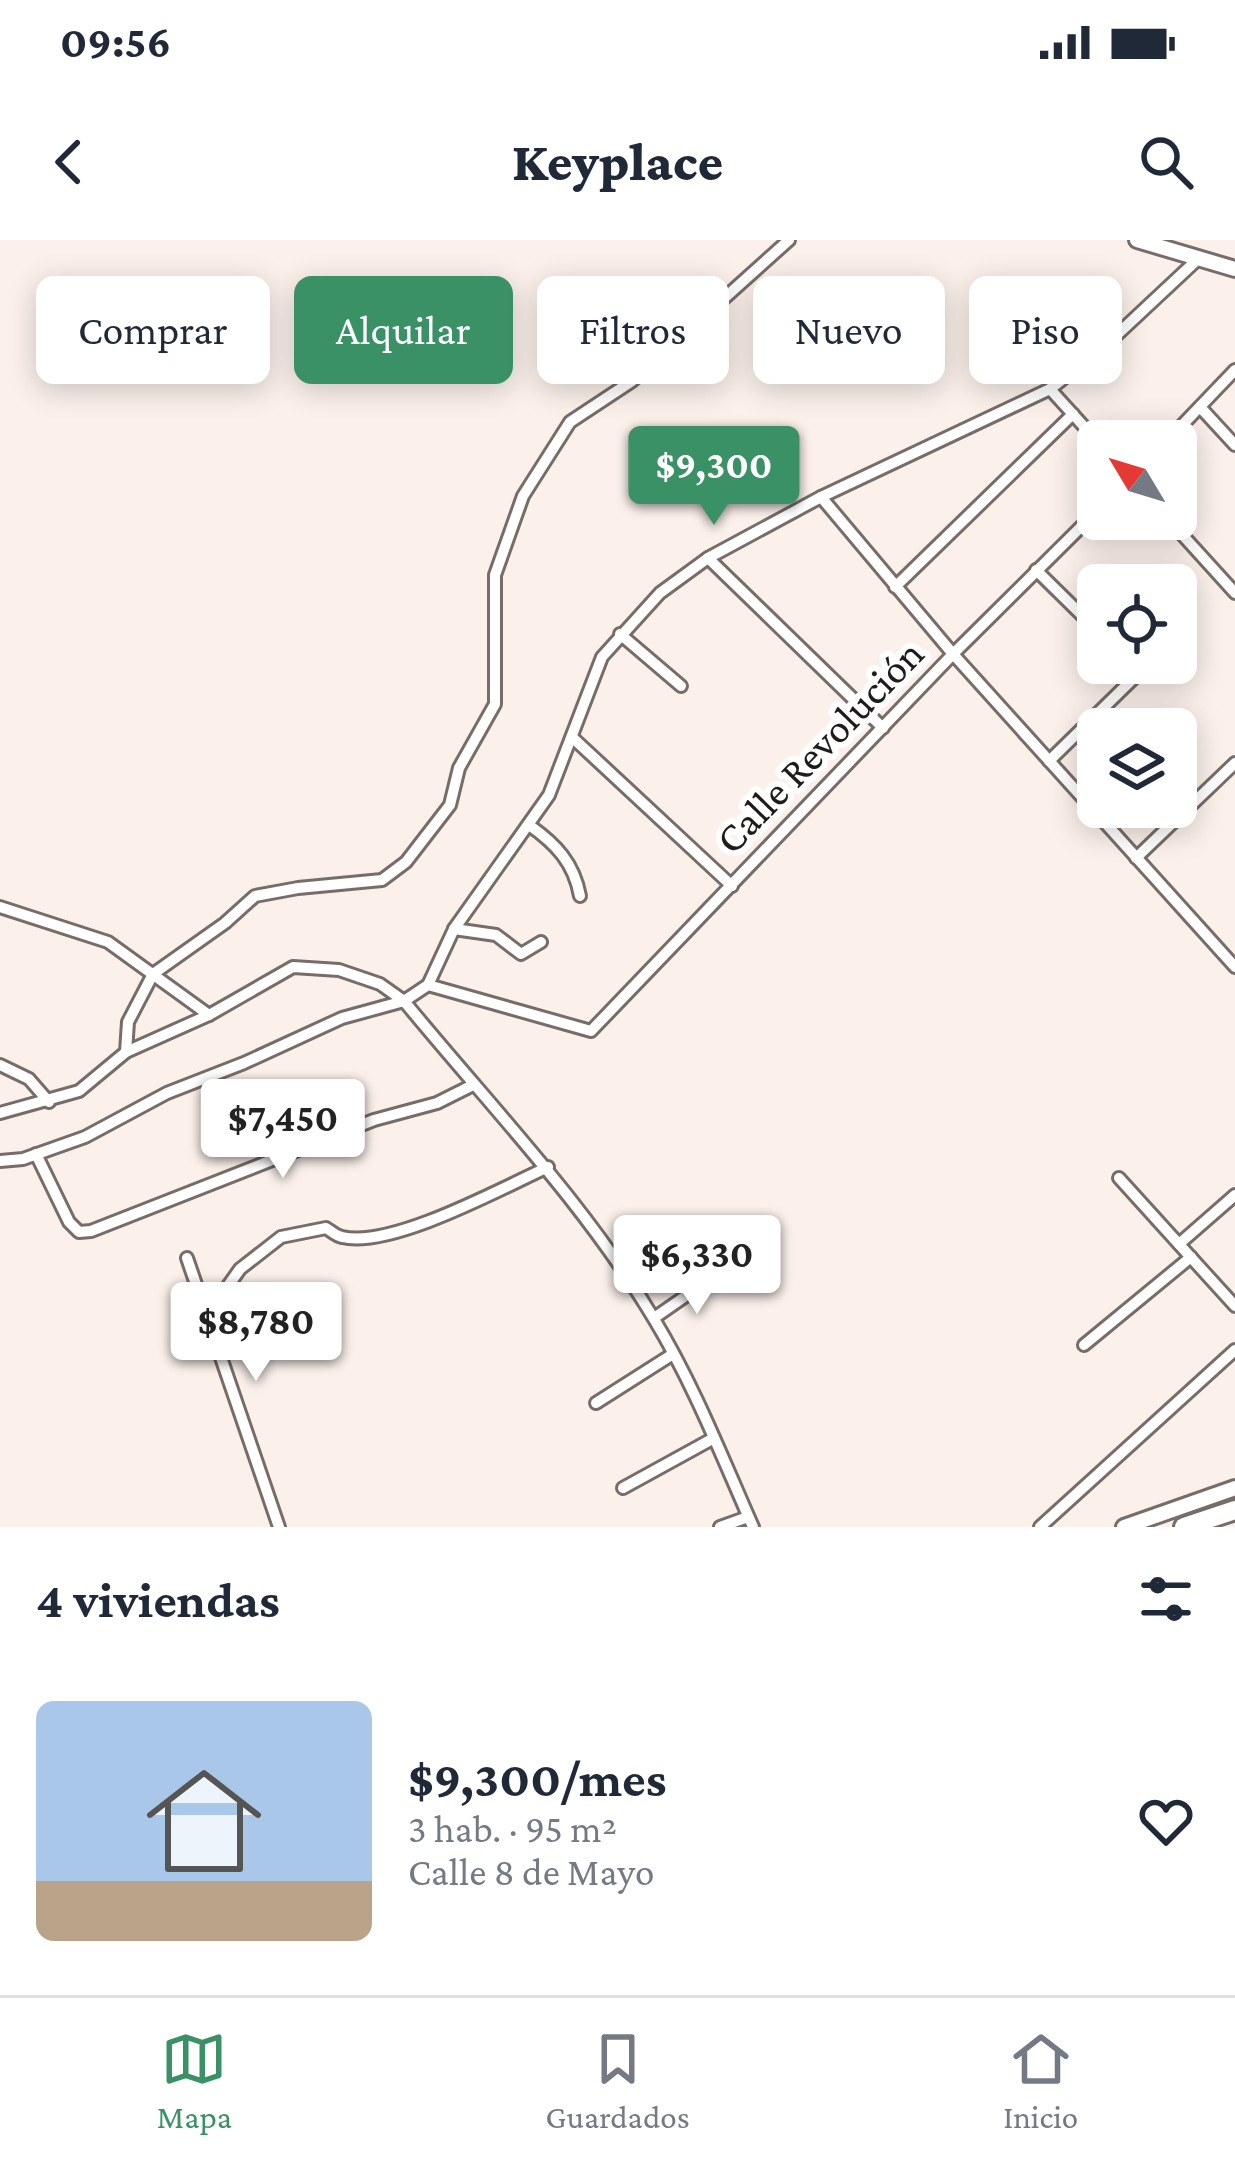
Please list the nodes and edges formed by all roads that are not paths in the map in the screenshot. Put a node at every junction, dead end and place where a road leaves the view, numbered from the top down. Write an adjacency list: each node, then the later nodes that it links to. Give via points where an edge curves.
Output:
1 (789, 240): 36 (street, via 632,381 570,422 523,496 495,575 495,704 459,769 450,806 406,862 382,880 255,896)
2 (1137, 240): 3 (street)
3 (1192, 256): 4 (street); 6 (street, via 1106,345)
4 (1235, 269)
5 (1235, 370): 7 (street)
6 (1050, 389): 8 (street); 12 (street)
7 (1200, 407): 10 (street); 11 (street)
8 (1072, 414): 9 (street); 17 (street)
9 (1078, 420)
10 (1187, 420)
11 (1235, 445)
12 (821, 497): 15 (street); 17 (street)
13 (1077, 530): 16 (street, Calle Revolución)
14 (1187, 540): 18 (street)
15 (708, 558): 20 (street); 24 (street)
16 (1036, 570): 19 (street); 21 (street, Calle Revolución)
17 (895, 587): 21 (street)
18 (1235, 593)
19 (1077, 610)
20 (620, 634): 23 (street); 25 (street, via 588,687)
21 (953, 654): 24 (street, Calle Revolución); 26 (street)
22 (1128, 684): 26 (street)
23 (681, 686)
24 (883, 728): 30 (street, Calle Revolución)
25 (574, 739): 28 (street); 30 (street)
26 (1049, 761): 29 (street)
27 (1235, 763): 29 (street)
28 (529, 825): 31 (street, via 575,869); 33 (street)
29 (1136, 858): 35 (street)
30 (732, 886): 37 (street, Calle Revolución, via 591,1031)
31 (580, 896)
32 (0, 907): 36 (street, via 108,942)
33 (454, 929): 34 (street, via 496,935 521,954); 37 (street)
34 (541, 942)
35 (1235, 967)
36 (153, 974): 39 (street); 40 (street, via 128,1022)
37 (428, 985): 38 (street)
38 (404, 1001): 39 (street, via 339,970 293,967); 42 (street); 45 (street, via 342,1018)
39 (209, 1015): 40 (street)
40 (126, 1052): 43 (street, via 79,1091)
41 (0, 1065): 43 (street)
42 (473, 1085): 45 (street, via 80,1232); 47 (street)
43 (49, 1102): 44 (street)
44 (0, 1113)
45 (36, 1154): 46 (street)
46 (0, 1161)
47 (548, 1167): 55 (street, via 421,1224 281,1237 241,1269); 56 (street)
48 (1119, 1178): 50 (street)
49 (1235, 1195): 50 (street)
50 (1179, 1244): 51 (street)
51 (1191, 1257): 54 (street); 57 (street)
52 (187, 1258): 55 (street)
53 (713, 1277): 56 (street)
54 (1235, 1306)
55 (208, 1314): 66 (street)
56 (654, 1318): 59 (street)
57 (1084, 1346)
58 (1235, 1350): 68 (street)
59 (673, 1354): 60 (street); 61 (street)
60 (596, 1402)
61 (714, 1438): 62 (street); 65 (street)
62 (623, 1488)
63 (1235, 1488): 69 (street)
64 (1235, 1510): 70 (main road)
65 (750, 1522): 67 (street)
66 (279, 1527)
67 (720, 1527)
68 (1040, 1527)
69 (1124, 1527)
70 (1184, 1527)

